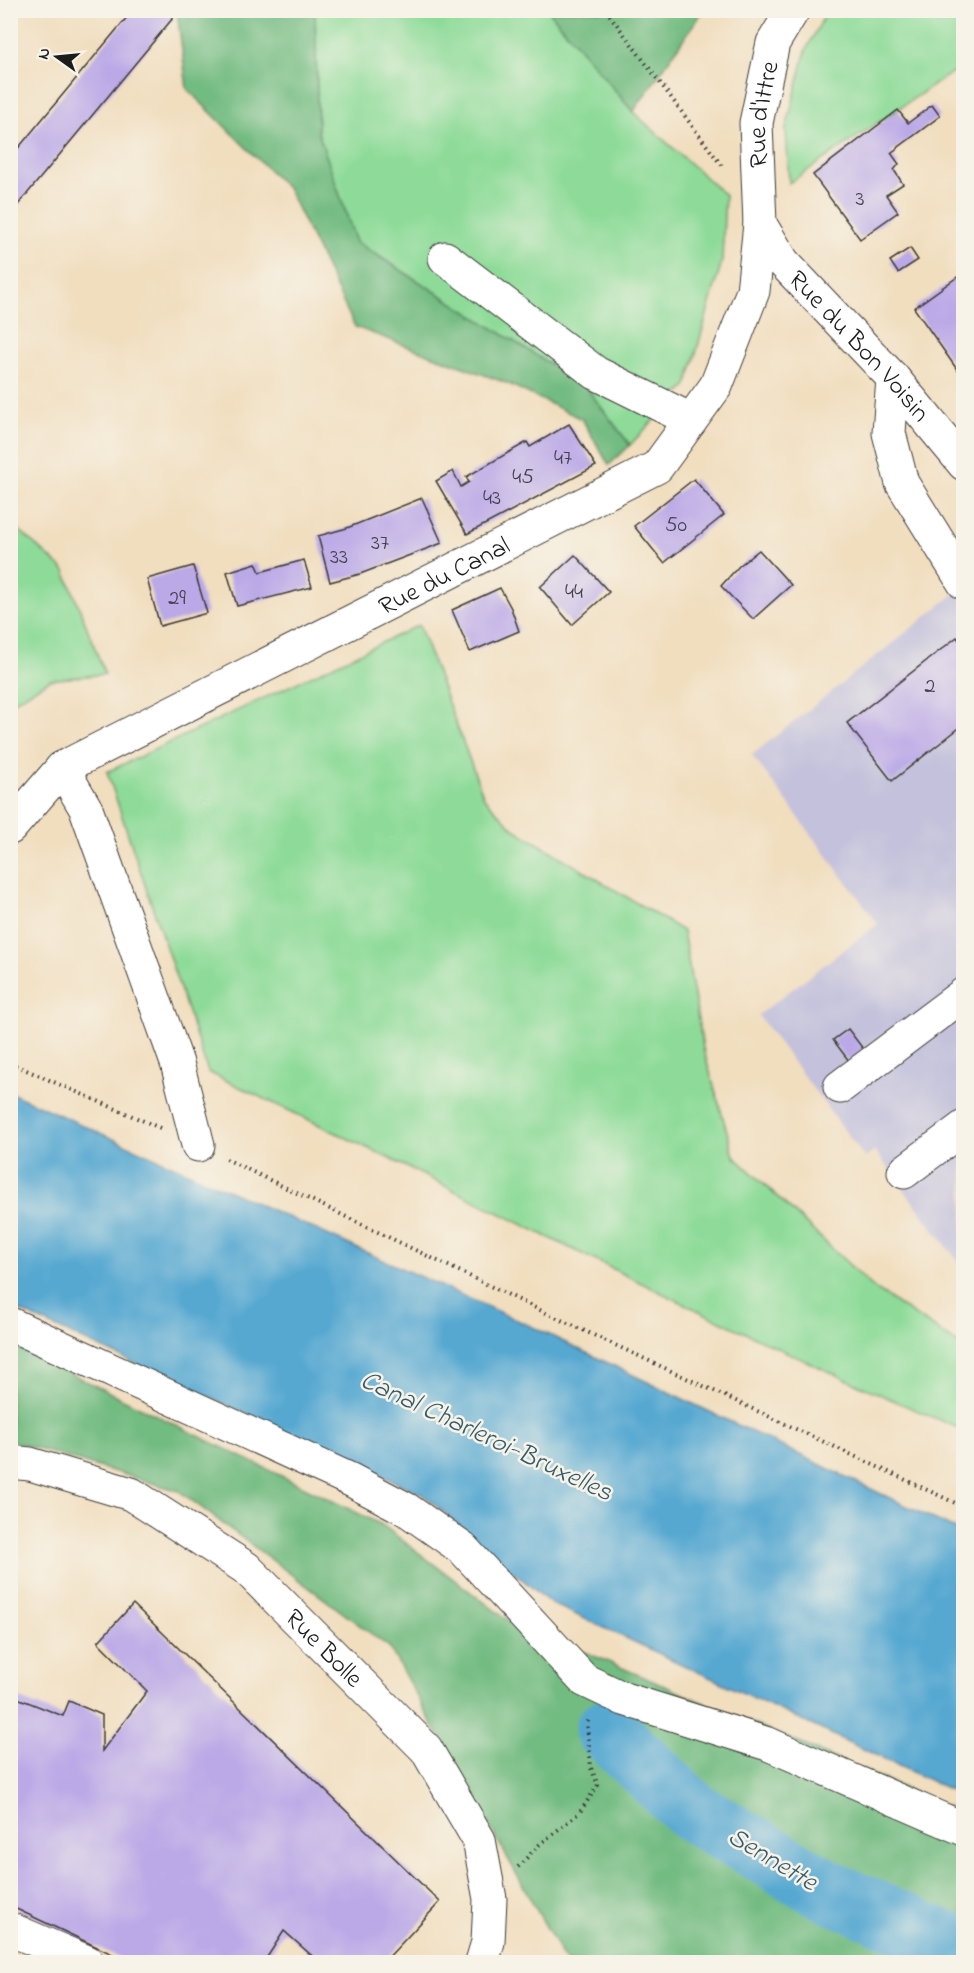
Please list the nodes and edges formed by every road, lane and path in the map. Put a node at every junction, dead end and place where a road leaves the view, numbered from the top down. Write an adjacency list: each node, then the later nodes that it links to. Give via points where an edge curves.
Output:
1 (606, 10): 3 (path)
2 (793, 10): 4 (street, Rue d'Ittre, via 774,43 756,123)
3 (724, 169)
4 (760, 224): 6 (street, Rue du Bon Voisin, via 783,262); 7 (street, Rue du Canal, via 753,291 716,386)
5 (445, 258): 7 (street, via 596,373)
6 (892, 378): 8 (street, Rue du Bon Voisin); 9 (street, via 889,433 902,483)
7 (691, 420): 10 (street, Rue du Canal, via 657,467)
8 (963, 464)
9 (963, 583)
10 (62, 768): 11 (street, Rue du Canal); 16 (street, via 86,809 177,1063)
11 (10, 828)
12 (963, 994): 14 (street)
13 (10, 1063): 16 (path)
14 (840, 1087)
15 (963, 1127): 17 (street)
16 (198, 1145): 20 (path)
17 (904, 1172)
18 (10, 1324): 21 (street, via 406,1509 463,1549 584,1680)
19 (10, 1462): 23 (street, Rue Bolle, via 30,1464 131,1494 246,1568 426,1749 479,1840)
20 (963, 1507)
21 (597, 1686): 22 (street, via 624,1699 768,1744); 23 (path, via 587,1724 591,1768 598,1785 580,1812 539,1845)
22 (963, 1829)
23 (490, 1899): 26 (street, Rue Bolle, via 488,1942)
24 (10, 1929): 25 (street)
25 (87, 1962)
26 (482, 1962)

